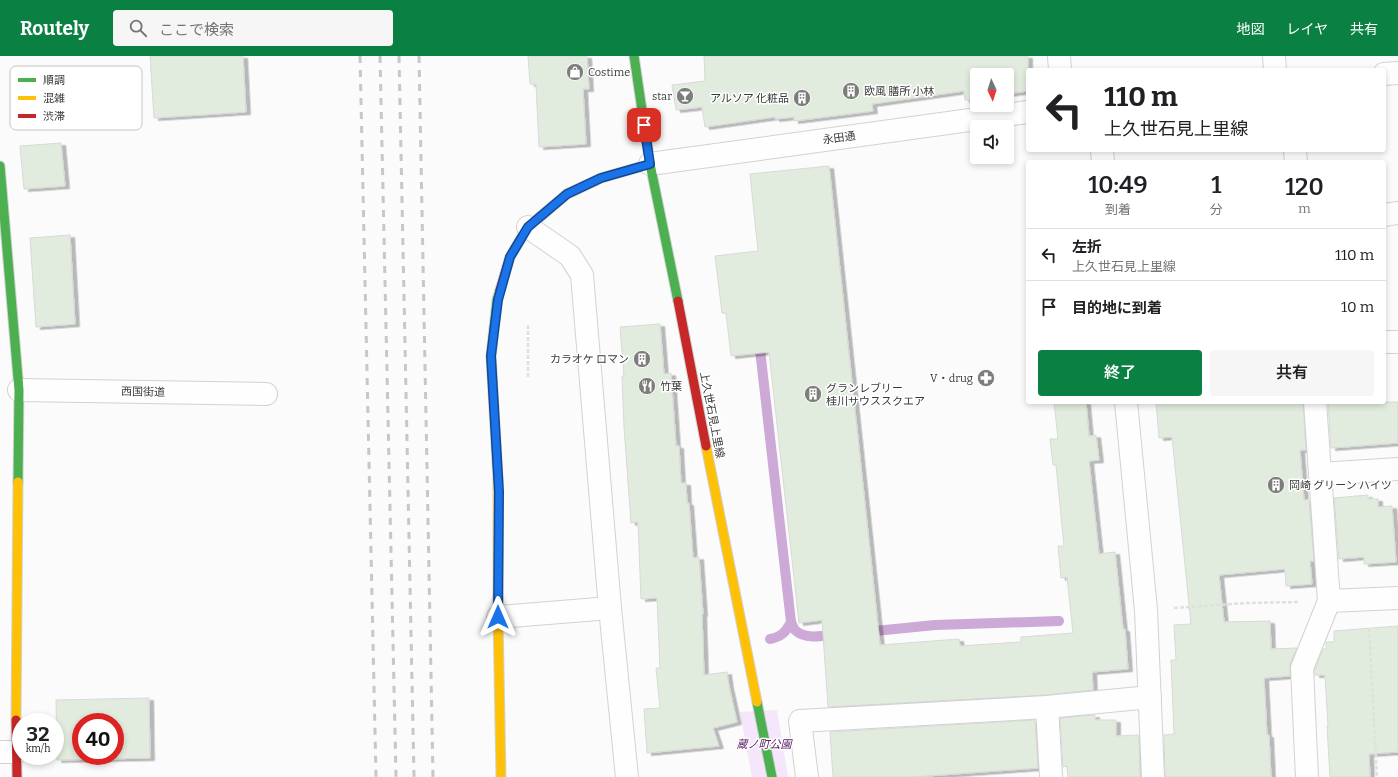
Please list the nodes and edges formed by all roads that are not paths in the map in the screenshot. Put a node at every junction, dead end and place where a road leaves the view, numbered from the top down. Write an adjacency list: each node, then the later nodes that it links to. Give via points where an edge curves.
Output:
1 (634, 56): 9 (street, 上久世石見上里線)
2 (1058, 56): 4 (street)
3 (1274, 56): 5 (street)
4 (1060, 68)
5 (1275, 68)
6 (1398, 73): 7 (street)
7 (1386, 74)
8 (1026, 112): 9 (street, 永田通)
9 (650, 164): 13 (street, via 601,178 567,194); 32 (street, 上久世石見上里線)
10 (0, 166): 16 (street)
11 (1398, 213): 12 (street)
12 (1386, 215)
13 (528, 227): 24 (street, via 570,256 582,275); 25 (street, via 510,257 498,300 491,356 499,492)
14 (1386, 342): 15 (street)
15 (1398, 342)
16 (16, 390): 17 (street, 西国街道); 28 (street)
17 (266, 394)
18 (1126, 404): 26 (street, via 1146,610)
19 (1315, 404): 21 (street)
20 (1398, 470): 21 (street)
21 (1320, 474): 23 (street)
22 (1398, 598): 23 (street)
23 (1329, 601): 36 (street, via 1302,668)
24 (610, 608): 25 (street); 31 (street)
25 (498, 617): 30 (street)
26 (1150, 697): 27 (street); 35 (street)
27 (1047, 706): 33 (street, via 800,721); 34 (street)
28 (8, 752): 29 (street)
29 (17, 777)
30 (501, 777)
31 (627, 777)
32 (772, 777)
33 (807, 777)
34 (1051, 777)
35 (1154, 777)
36 (1307, 777)

